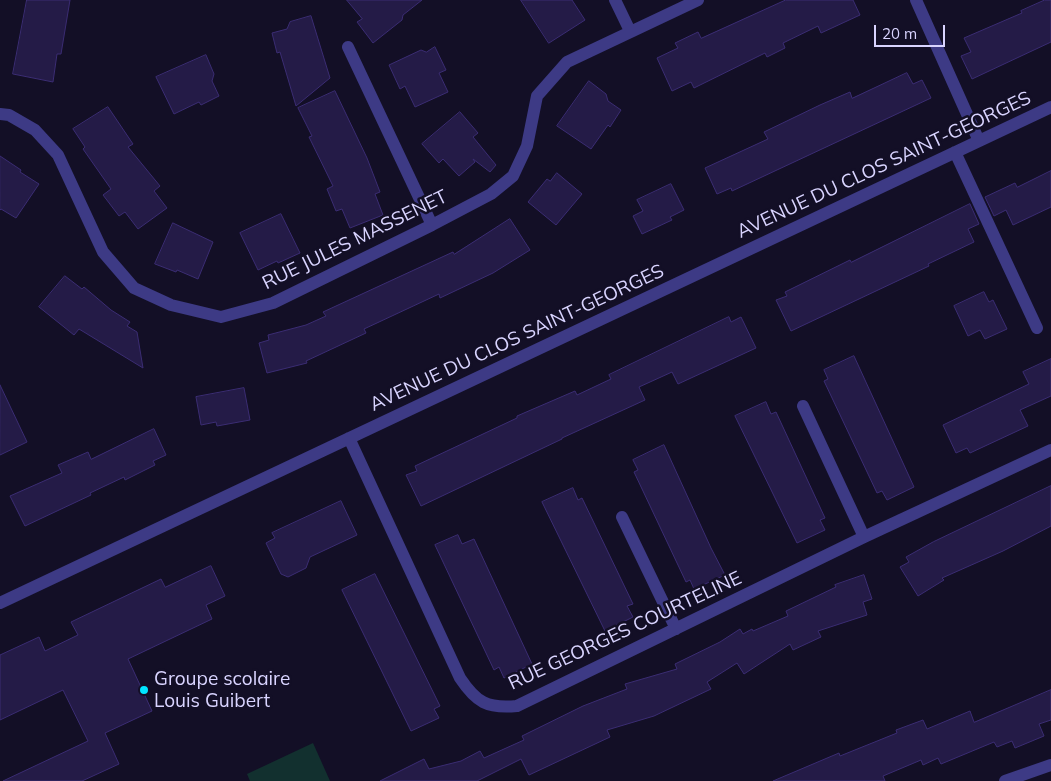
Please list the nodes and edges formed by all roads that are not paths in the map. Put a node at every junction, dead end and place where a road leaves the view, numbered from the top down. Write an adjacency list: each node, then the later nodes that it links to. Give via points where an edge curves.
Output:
1 (615, 0): 4 (street)
2 (698, 0): 4 (street, RUE JULES MASSENET)
3 (916, 0): 8 (street)
4 (630, 31): 10 (street, RUE JULES MASSENET, via 566,62 536,96 527,146 512,176 491,194)
5 (348, 47): 10 (street)
6 (1051, 107): 8 (street, AVENUE DU CLOS SAINT-GEORGES)
7 (0, 114): 10 (street, RUE JULES MASSENET, via 9,115 35,130 58,155 104,252 134,288 171,305 221,316 273,303)
8 (979, 141): 9 (street, AVENUE DU CLOS SAINT-GEORGES)
9 (955, 152): 11 (street); 13 (street, AVENUE DU CLOS SAINT-GEORGES)
10 (432, 225)
11 (1037, 328)
12 (802, 406): 16 (street)
13 (350, 438): 17 (street, AVENUE DU CLOS SAINT-GEORGES); 18 (street, RUE GEORGES COURTELINE, via 460,678 471,694 487,706 517,706)
14 (1051, 450): 16 (street, RUE GEORGES COURTELINE)
15 (622, 517): 18 (street)
16 (864, 537): 18 (street, RUE GEORGES COURTELINE)
17 (0, 603)
18 (676, 629)
19 (1051, 765): 20 (street)
20 (1005, 781)

